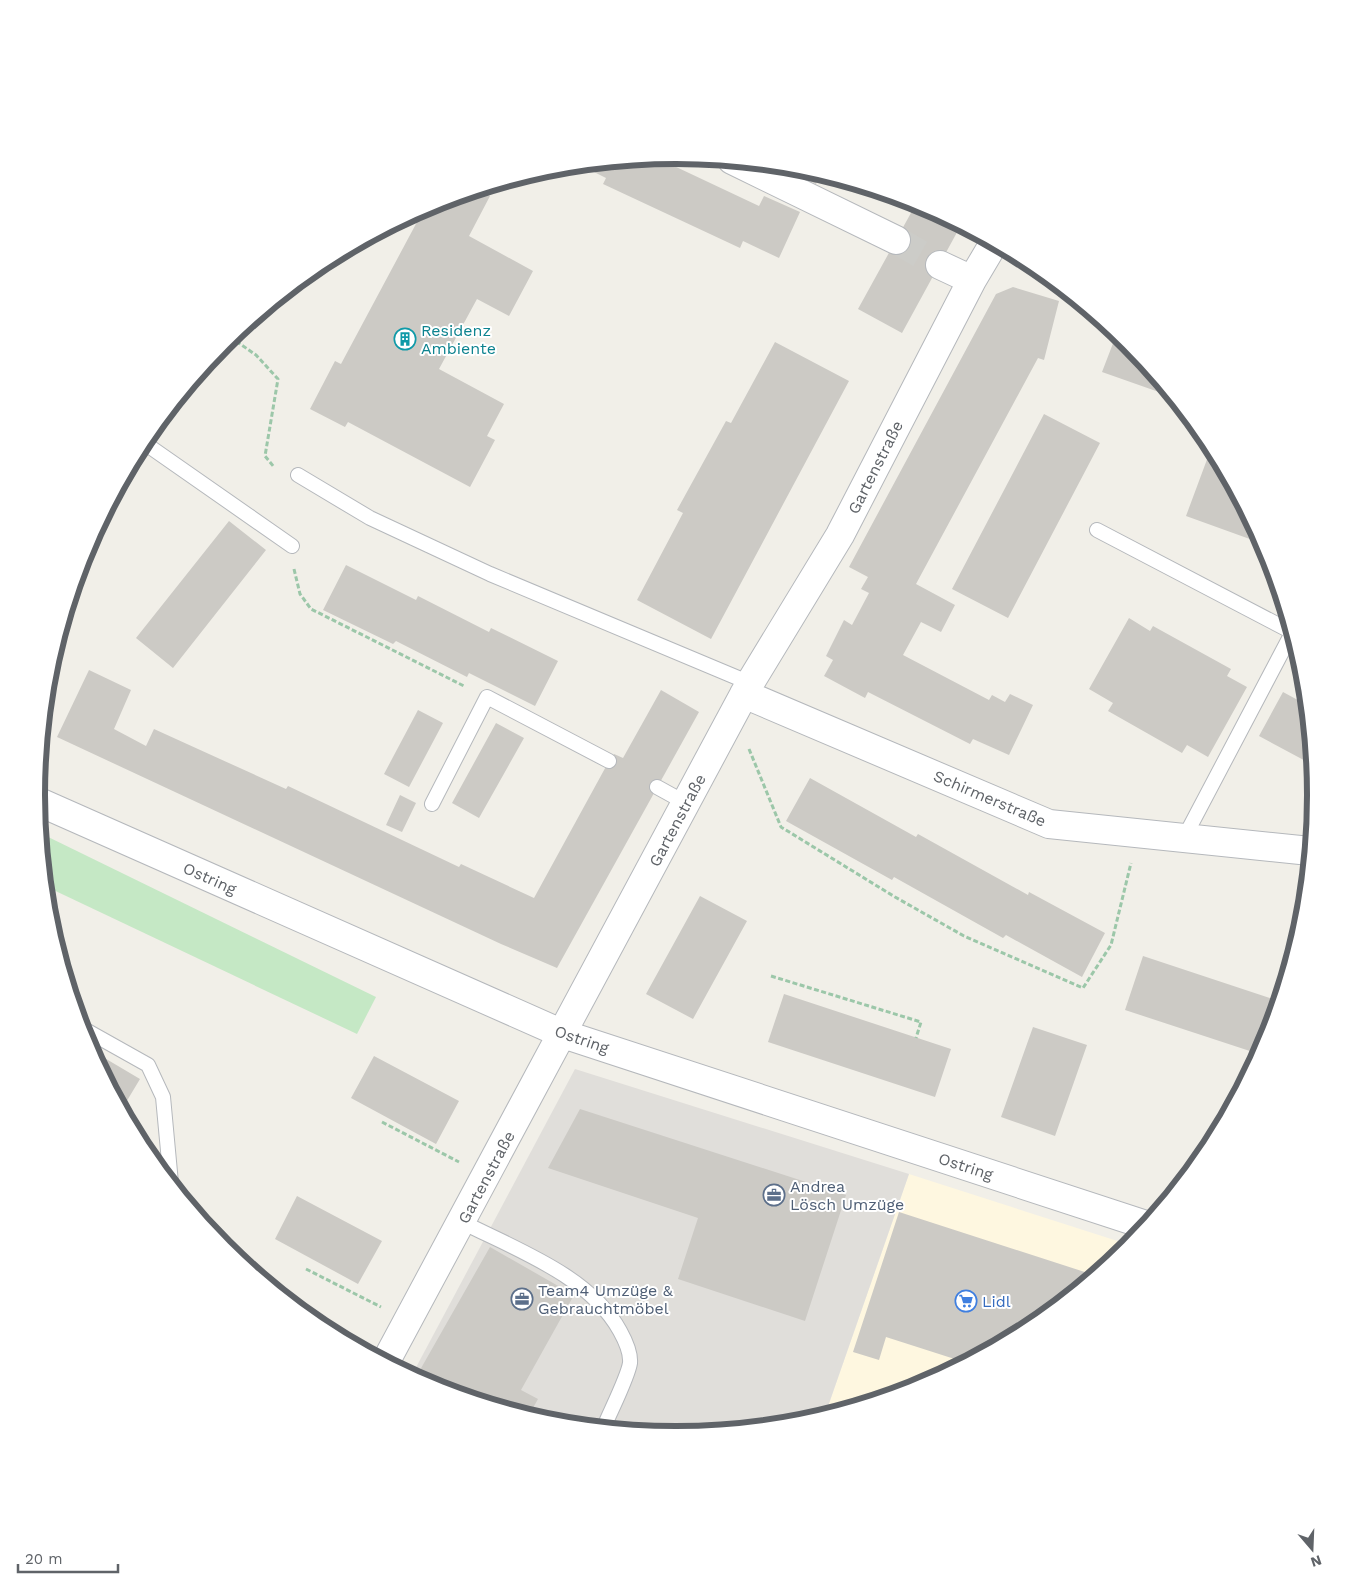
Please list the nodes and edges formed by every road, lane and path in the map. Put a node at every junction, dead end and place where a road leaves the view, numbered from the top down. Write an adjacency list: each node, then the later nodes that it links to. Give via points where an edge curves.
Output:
1 (749, 168): 2 (street)
2 (896, 240)
3 (991, 248): 5 (street, Gartenstraße)
4 (940, 265): 5 (street)
5 (972, 280): 13 (street, Gartenstraße, via 840,535)
6 (237, 342): 8 (path, via 256,355 278,378 265,456 278,472)
7 (149, 447): 10 (lane)
8 (298, 475): 13 (lane, via 370,518)
9 (1097, 530): 11 (lane)
10 (292, 546): 14 (path, via 300,594 311,609)
11 (1284, 628)
12 (1287, 641): 22 (lane)
13 (747, 688): 15 (street, Gartenstraße); 21 (street, Schirmerstraße, via 1049,824)
14 (487, 698): 16 (lane); 19 (lane)
15 (726, 728): 18 (street, Gartenstraße); 21 (path, via 750,750 781,827 964,936 1083,988 1111,944 1131,866)
16 (609, 761)
17 (657, 787): 18 (lane)
18 (686, 803): 26 (street, Gartenstraße)
19 (432, 804)
20 (45, 805): 26 (street, Ostring)
21 (1131, 832): 22 (street, Schirmerstraße)
22 (1184, 838): 23 (street, Schirmerstraße)
23 (1305, 850)
24 (770, 976): 27 (path, via 921,1022)
25 (92, 1034): 29 (lane, via 148,1065 163,1097)
26 (564, 1034): 30 (street, Gartenstraße); 32 (street, Ostring)
27 (916, 1038)
28 (382, 1122): 30 (path)
29 (170, 1172)
30 (486, 1177): 31 (street, Gartenstraße)
31 (462, 1222): 34 (street, Gartenstraße); 36 (lane, via 566,1276 611,1313 627,1343 630,1363)
32 (1139, 1223)
33 (306, 1269): 34 (path)
34 (408, 1321): 35 (street, Gartenstraße)
35 (389, 1356)
36 (606, 1421)

